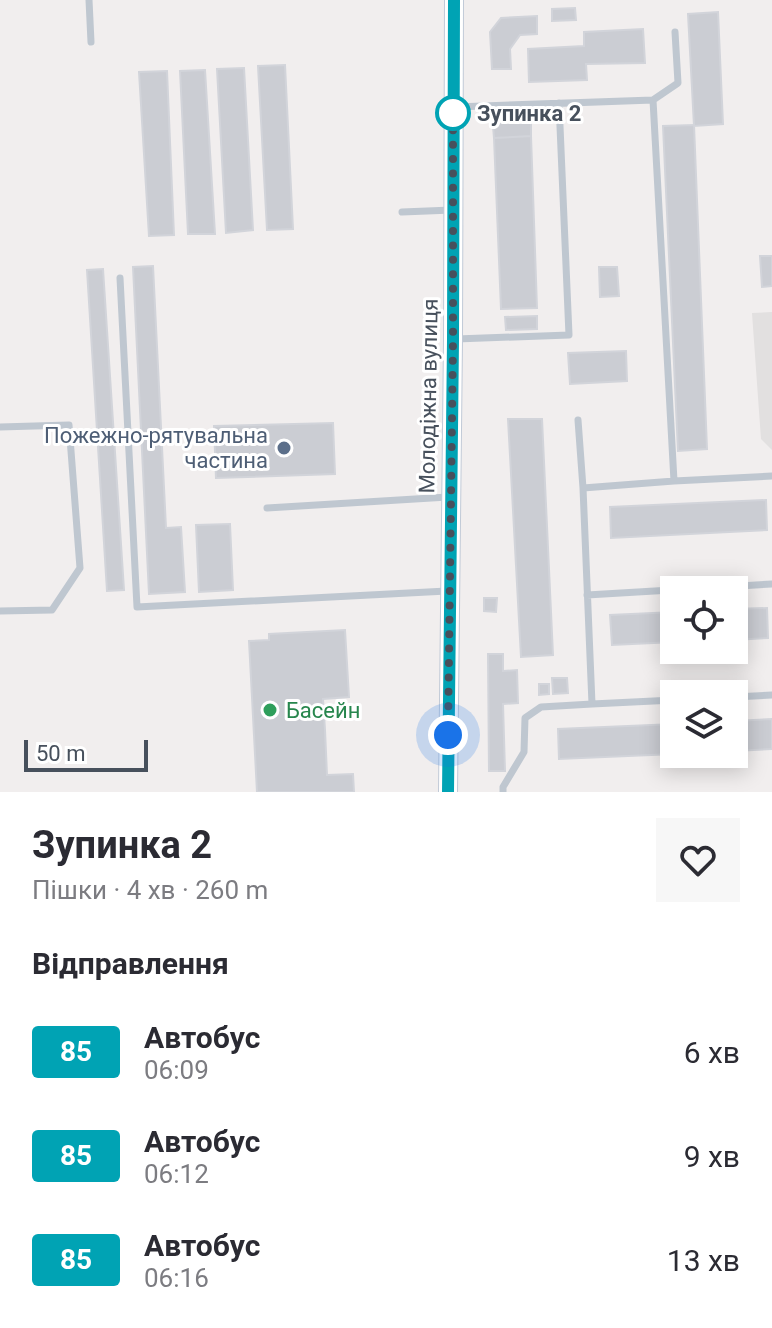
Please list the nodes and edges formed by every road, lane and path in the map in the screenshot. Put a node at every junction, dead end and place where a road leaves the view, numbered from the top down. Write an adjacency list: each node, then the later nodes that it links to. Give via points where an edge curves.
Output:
1 (89, 0): 4 (lane)
2 (454, 0): 7 (street, Молодіжна вулиця)
3 (675, 32): 5 (lane, via 678,83)
4 (91, 42)
5 (653, 100): 6 (lane); 15 (lane)
6 (559, 103): 7 (lane); 11 (lane, via 569,335)
7 (453, 107): 8 (street, Молодіжна вулиця)
8 (453, 210): 9 (lane); 11 (street, Молодіжна вулиця)
9 (402, 212)
10 (120, 278): 20 (lane, via 137,607)
11 (453, 340): 17 (street, Молодіжна вулиця)
12 (578, 420): 16 (lane)
13 (0, 427): 22 (lane, via 69,425 80,568 52,610)
14 (772, 476): 15 (lane)
15 (674, 481): 16 (lane)
16 (583, 488): 21 (lane)
17 (451, 497): 18 (lane); 20 (street, Молодіжна вулиця)
18 (267, 508)
19 (772, 584): 21 (lane)
20 (449, 591): 27 (street, Молодіжна вулиця)
21 (587, 595): 26 (lane)
22 (0, 611)
23 (772, 695): 24 (lane)
24 (748, 696)
25 (660, 701): 26 (lane)
26 (592, 704): 28 (lane, via 541,707 525,718 524,752)
27 (448, 792)
28 (503, 792)

